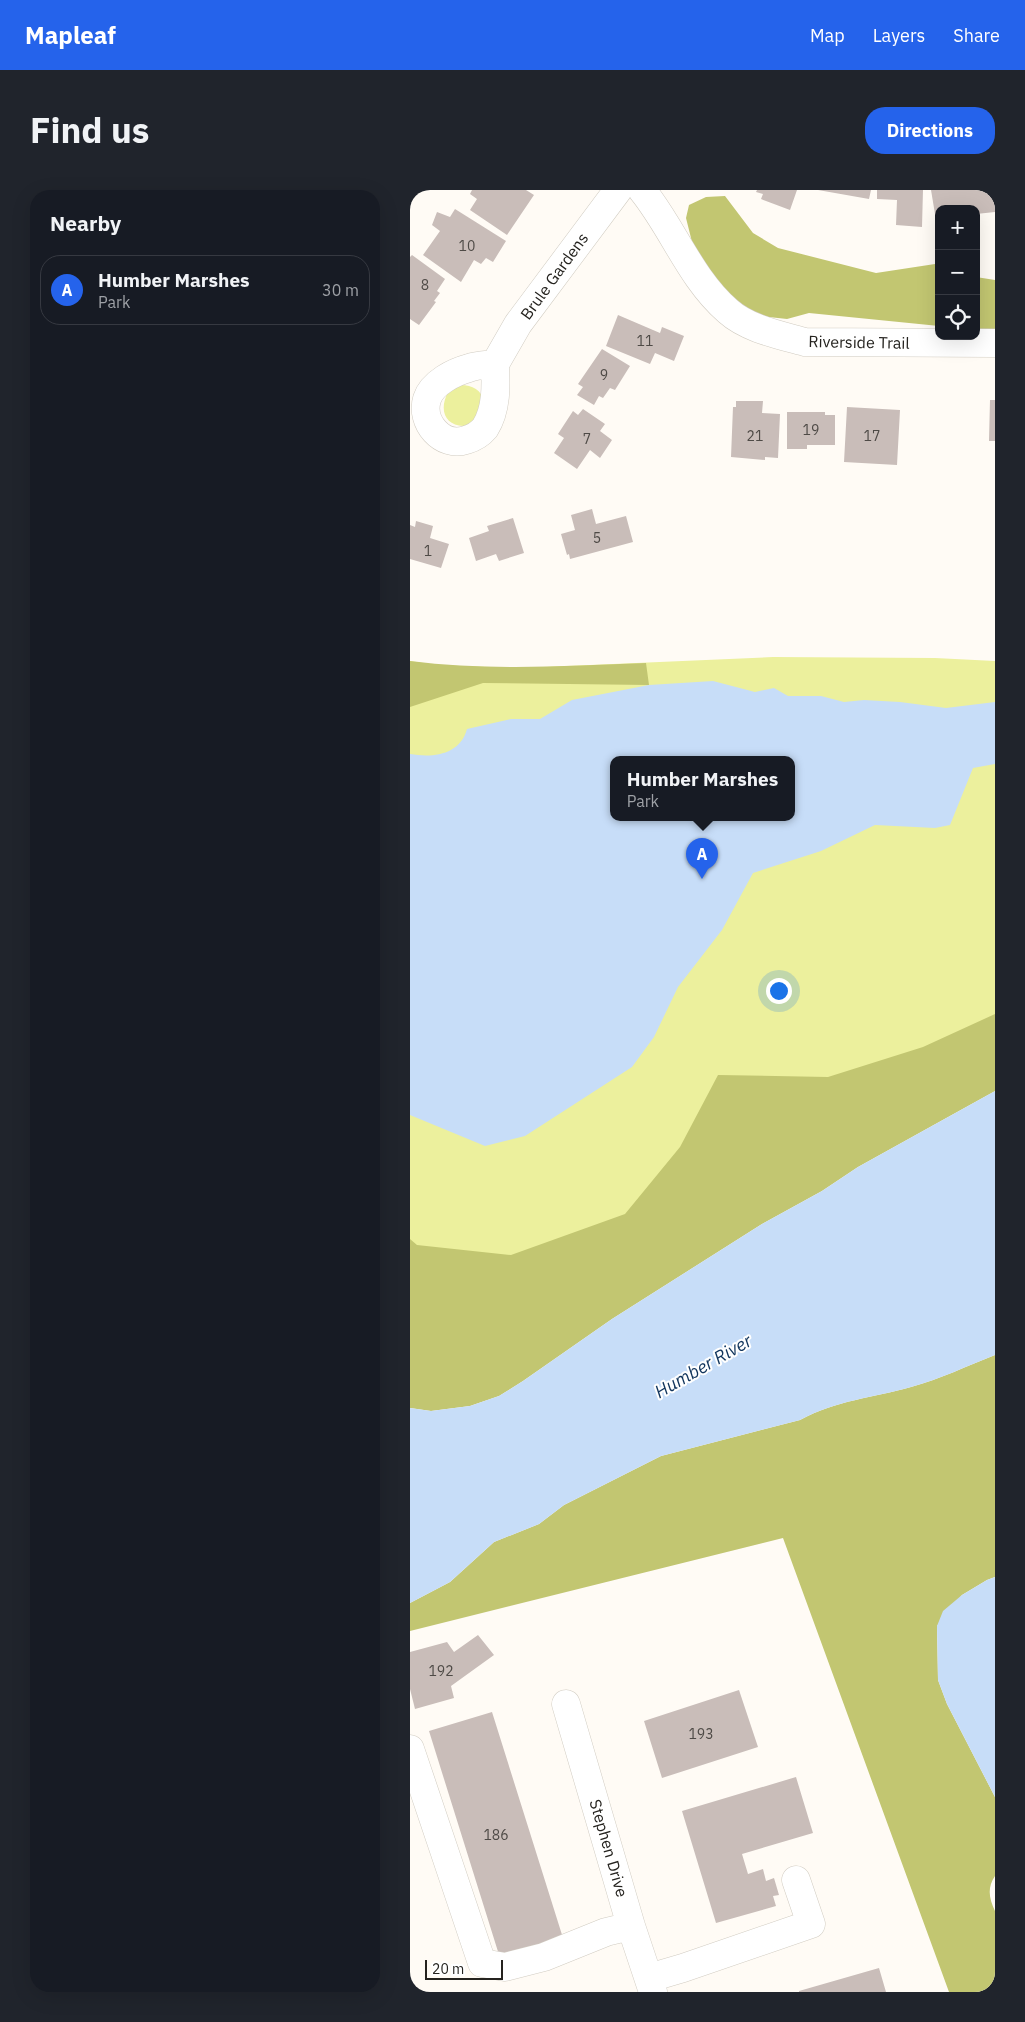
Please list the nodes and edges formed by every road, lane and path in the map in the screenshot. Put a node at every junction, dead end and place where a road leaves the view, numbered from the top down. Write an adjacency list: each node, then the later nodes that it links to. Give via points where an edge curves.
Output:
1 (618, 190): 4 (street, Brule Gardens, via 518,324)
2 (642, 190): 3 (street, Riverside Trail, via 706,288 728,312 751,325 805,342)
3 (995, 343)
4 (496, 364)
5 (566, 1704): 8 (street, Stephen Drive)
6 (410, 1750): 8 (street, via 482,1963 505,1967)
7 (796, 1880): 9 (street, via 811,1924 683,1968)
8 (632, 1926): 9 (street, Stephen Drive)
9 (651, 1985)

